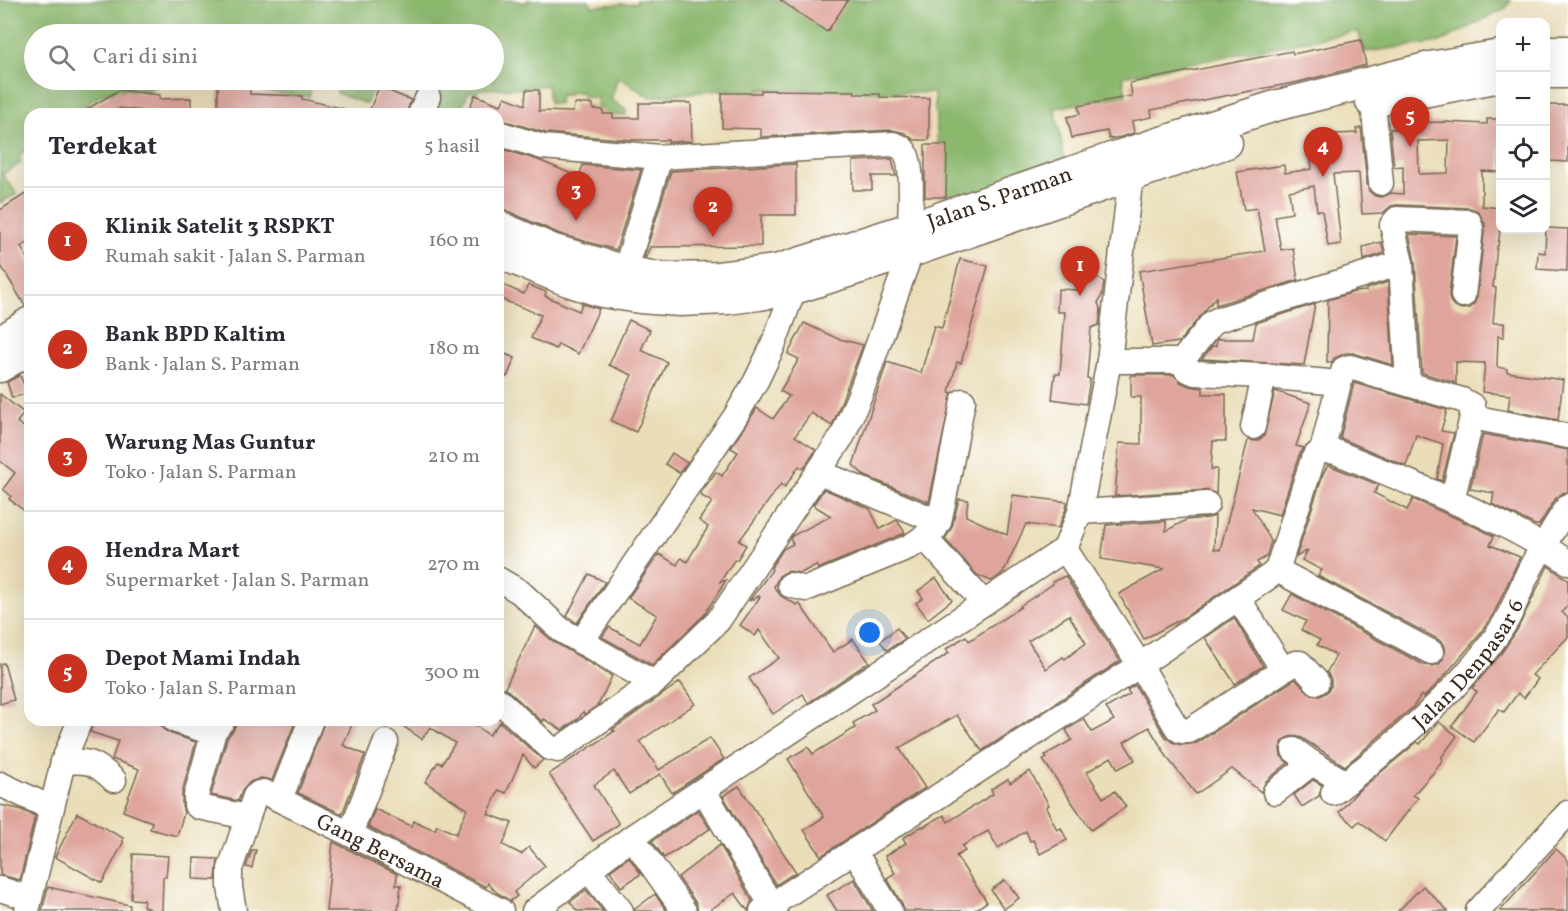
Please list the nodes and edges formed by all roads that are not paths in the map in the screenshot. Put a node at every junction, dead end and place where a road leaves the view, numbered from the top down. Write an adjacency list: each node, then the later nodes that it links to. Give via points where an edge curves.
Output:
1 (1496, 56): 9 (main road, Jalan S. Parman, via 1430,67 1275,106 1114,157)
2 (1496, 78): 3 (main road, Jalan S. Parman)
3 (1373, 102): 6 (main road, Jalan S. Parman, via 1291,122); 7 (street)
4 (504, 135): 5 (street, via 543,147)
5 (660, 157): 9 (street, via 893,144 902,148 909,160); 12 (street)
6 (1131, 175): 9 (main road, Jalan S. Parman); 18 (street)
7 (1381, 183)
8 (504, 229): 12 (main road, Jalan S. Parman, via 554,250)
9 (911, 240): 12 (main road, Jalan S. Parman, via 776,270 718,277 662,278); 13 (main road, Jalan S. Parman); 29 (street, via 861,392 843,435)
10 (504, 255): 13 (main road, Jalan S. Parman, via 602,292 640,298 726,299)
11 (1401, 263): 14 (street, via 1392,225 1395,220 1469,222); 19 (street, via 1217,320); 23 (street)
12 (625, 272)
13 (794, 289): 43 (street, via 772,348 735,417)
14 (1463, 295)
15 (24, 326): 16 (main road)
16 (0, 342)
17 (24, 353): 20 (main road)
18 (1109, 361): 19 (street); 33 (street)
19 (1184, 361): 21 (street, via 1186,369 1195,373)
20 (0, 367)
21 (1264, 375): 22 (street); 26 (street)
22 (1339, 383): 23 (street, via 1346,367); 28 (street)
23 (1408, 384): 25 (street, via 1471,404)
24 (963, 401): 34 (street)
25 (1472, 417): 27 (street); 30 (street)
26 (1253, 427)
27 (1568, 436)
28 (1322, 451): 30 (street, via 1336,452); 38 (street, via 1313,459)
29 (819, 472): 34 (street); 47 (street, via 718,621)
30 (1452, 501): 35 (street)
31 (1207, 504): 33 (street)
32 (1568, 506): 35 (street, Jalan Denpasar 6)
33 (1080, 512): 36 (street)
34 (932, 530): 40 (street, via 911,546 807,589); 42 (street)
35 (1544, 546): 37 (street); 60 (street, Jalan Denpasar 6, via 1507,621 1446,695 1409,730 1340,788 1303,756)
36 (1065, 549): 42 (street); 45 (street)
37 (1568, 562)
38 (1277, 570): 41 (street); 44 (street)
39 (504, 583): 43 (street)
40 (790, 585)
41 (1238, 597): 45 (street); 46 (street)
42 (984, 603): 59 (street)
43 (581, 642): 47 (street)
44 (1431, 652)
45 (1140, 665): 46 (street, via 1177,728 1185,732); 67 (street)
46 (1282, 670): 48 (street, via 1300,663)
47 (654, 682): 49 (street, via 556,750)
48 (1317, 682)
49 (504, 706)
50 (78, 726): 56 (street)
51 (190, 726): 52 (street, via 207,732)
52 (216, 726)
53 (218, 726): 63 (street, via 196,804)
54 (308, 726): 61 (street)
55 (386, 742): 65 (street)
56 (63, 762): 57 (street, via 83,760 97,764); 62 (street)
57 (114, 780)
58 (0, 783): 62 (street)
59 (704, 791): 66 (street); 71 (street)
60 (1275, 792)
61 (269, 796): 63 (street, via 255,796); 65 (street, Gang Bersama)
62 (51, 808): 70 (street)
63 (247, 817): 72 (street, via 230,869)
64 (1564, 825): 78 (street)
65 (350, 834): 73 (street, Gang Bersama)
66 (632, 837): 68 (street); 76 (street)
67 (855, 852): 71 (street); 77 (street)
68 (588, 869): 74 (street); 75 (street)
69 (0, 889): 70 (street)
70 (28, 904)
71 (770, 908)
72 (234, 911)
73 (501, 911)
74 (534, 911)
75 (621, 911)
76 (684, 911)
77 (890, 911)
78 (1478, 911)

